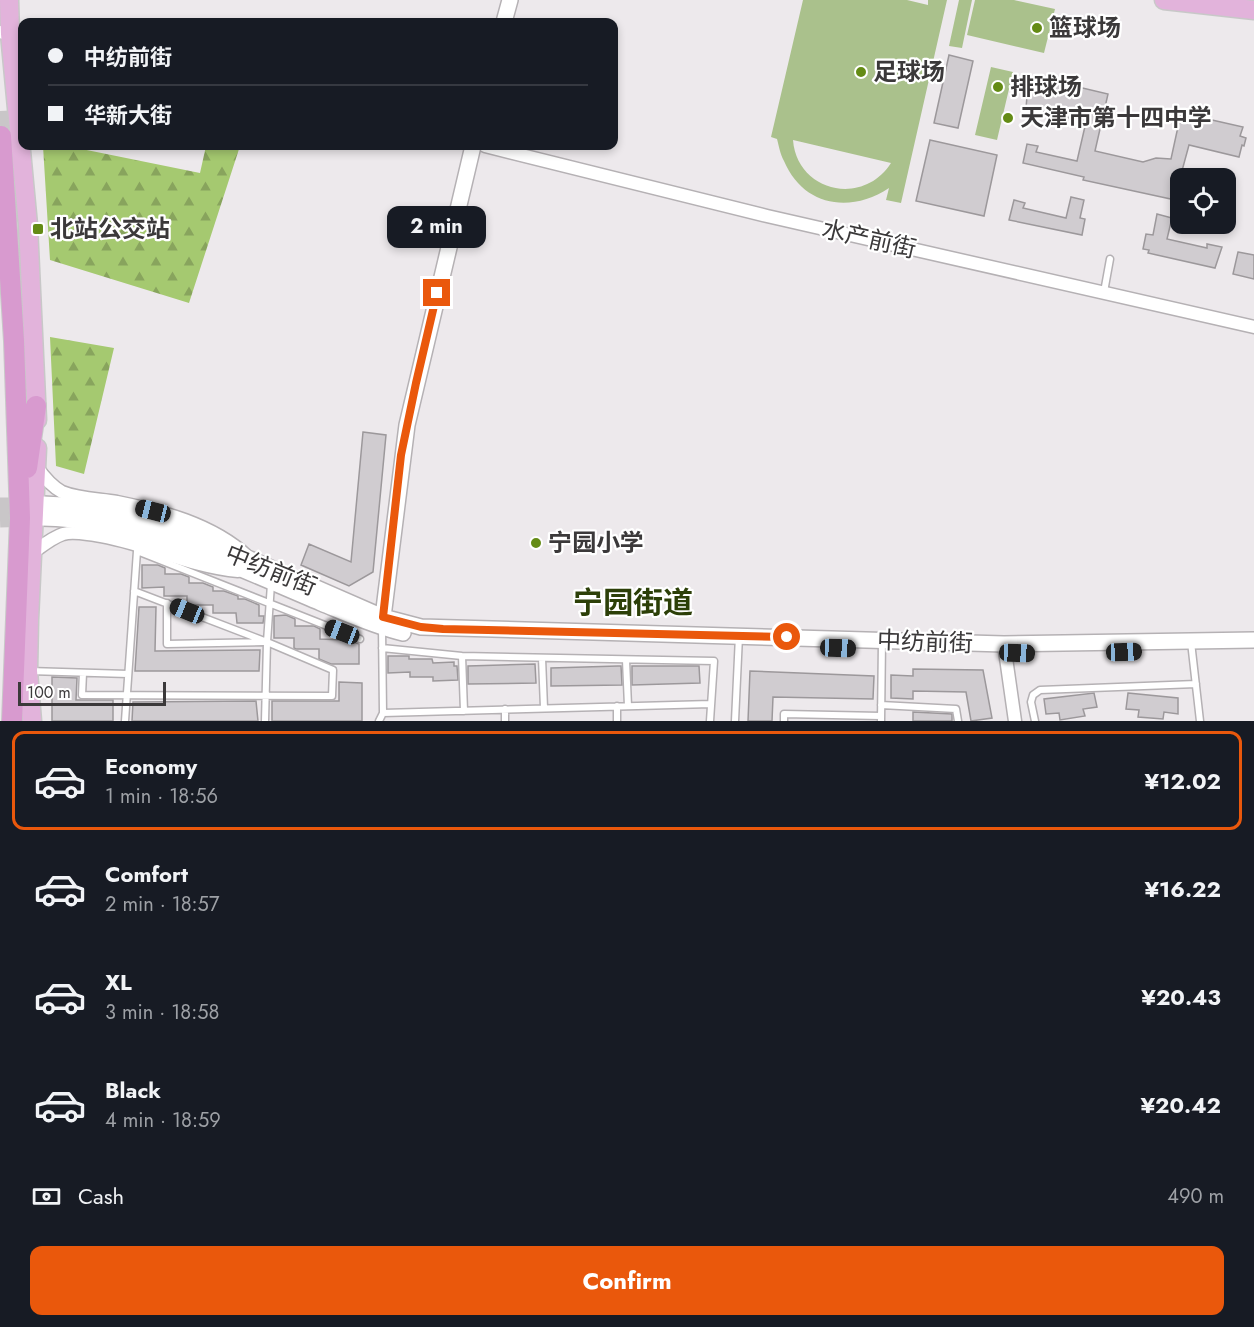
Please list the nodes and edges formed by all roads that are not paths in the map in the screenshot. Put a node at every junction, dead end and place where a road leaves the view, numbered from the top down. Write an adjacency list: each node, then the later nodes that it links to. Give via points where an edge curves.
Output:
1 (9, 0): 6 (main road)
2 (510, 0): 5 (street)
3 (1164, 0): 4 (main road)
4 (1254, 10)
5 (505, 18)
6 (11, 35): 7 (main road)
7 (18, 113)
8 (1, 136): 18 (highway)
9 (21, 150): 15 (main road)
10 (472, 150): 25 (street, via 401,455)
11 (500, 150): 13 (street, 水产前街, via 767,216)
12 (1110, 259): 13 (lane)
13 (1104, 292): 14 (street, 水产前街)
14 (1254, 327)
15 (36, 406): 16 (main road); 18 (highway)
16 (36, 466): 19 (main road); 20 (street, via 46,480 62,491 170,515 213,532 231,542)
17 (43, 511): 20 (street, 中纺前街, via 83,507 138,518 232,554)
18 (20, 518): 38 (highway)
19 (32, 554): 20 (street, via 63,534 80,533 151,548 219,570); 38 (main road)
20 (247, 565): 21 (street); 25 (street, 中纺前街)
21 (272, 582): 24 (lane); 25 (street)
22 (134, 591): 23 (lane); 24 (lane, via 137,551); 40 (lane)
23 (167, 603): 29 (lane); 29 (lane, via 167,644)
24 (270, 603): 26 (lane); 29 (lane)
25 (382, 622): 27 (street, 中纺前街, via 443,629); 32 (lane)
26 (360, 639)
27 (739, 640): 30 (street, 中纺前街); 62 (lane)
28 (1254, 640): 31 (street, 中纺前街)
29 (267, 642): 43 (lane); 43 (lane, via 333,670 333,687 332,696)
30 (882, 645): 33 (street, 中纺前街); 45 (lane)
31 (1191, 646): 33 (street, 中纺前街); 34 (street); 41 (lane)
32 (382, 648): 35 (lane); 51 (lane)
33 (1004, 649): 65 (street)
34 (1254, 649)
35 (462, 656): 36 (lane); 50 (lane)
36 (542, 658): 37 (lane); 48 (lane)
37 (626, 660): 44 (lane, via 714,661); 47 (lane)
38 (21, 668): 39 (lane); 53 (highway); 54 (main road); 55 (main road)
39 (83, 673): 40 (lane); 42 (lane, via 82,695)
40 (128, 674): 42 (lane)
41 (1196, 684): 66 (lane, via 1040,690 1031,702); 67 (lane)
42 (126, 695): 43 (lane); 56 (lane)
43 (266, 696): 57 (lane)
44 (711, 704): 47 (lane); 61 (lane)
45 (881, 705): 52 (lane); 64 (lane, via 956,709)
46 (617, 706): 47 (lane); 48 (lane); 60 (lane)
47 (628, 706)
48 (544, 708): 49 (lane)
49 (505, 710): 50 (lane); 59 (lane)
50 (464, 711): 51 (lane)
51 (382, 713): 58 (lane)
52 (881, 719): 63 (lane, via 784,714)
53 (12, 721)
54 (20, 721)
55 (32, 721)
56 (125, 721)
57 (265, 721)
58 (379, 721)
59 (505, 721)
60 (617, 721)
61 (710, 721)
62 (735, 721)
63 (784, 721)
64 (958, 721)
65 (1015, 721)
66 (1035, 721)
67 (1200, 721)

